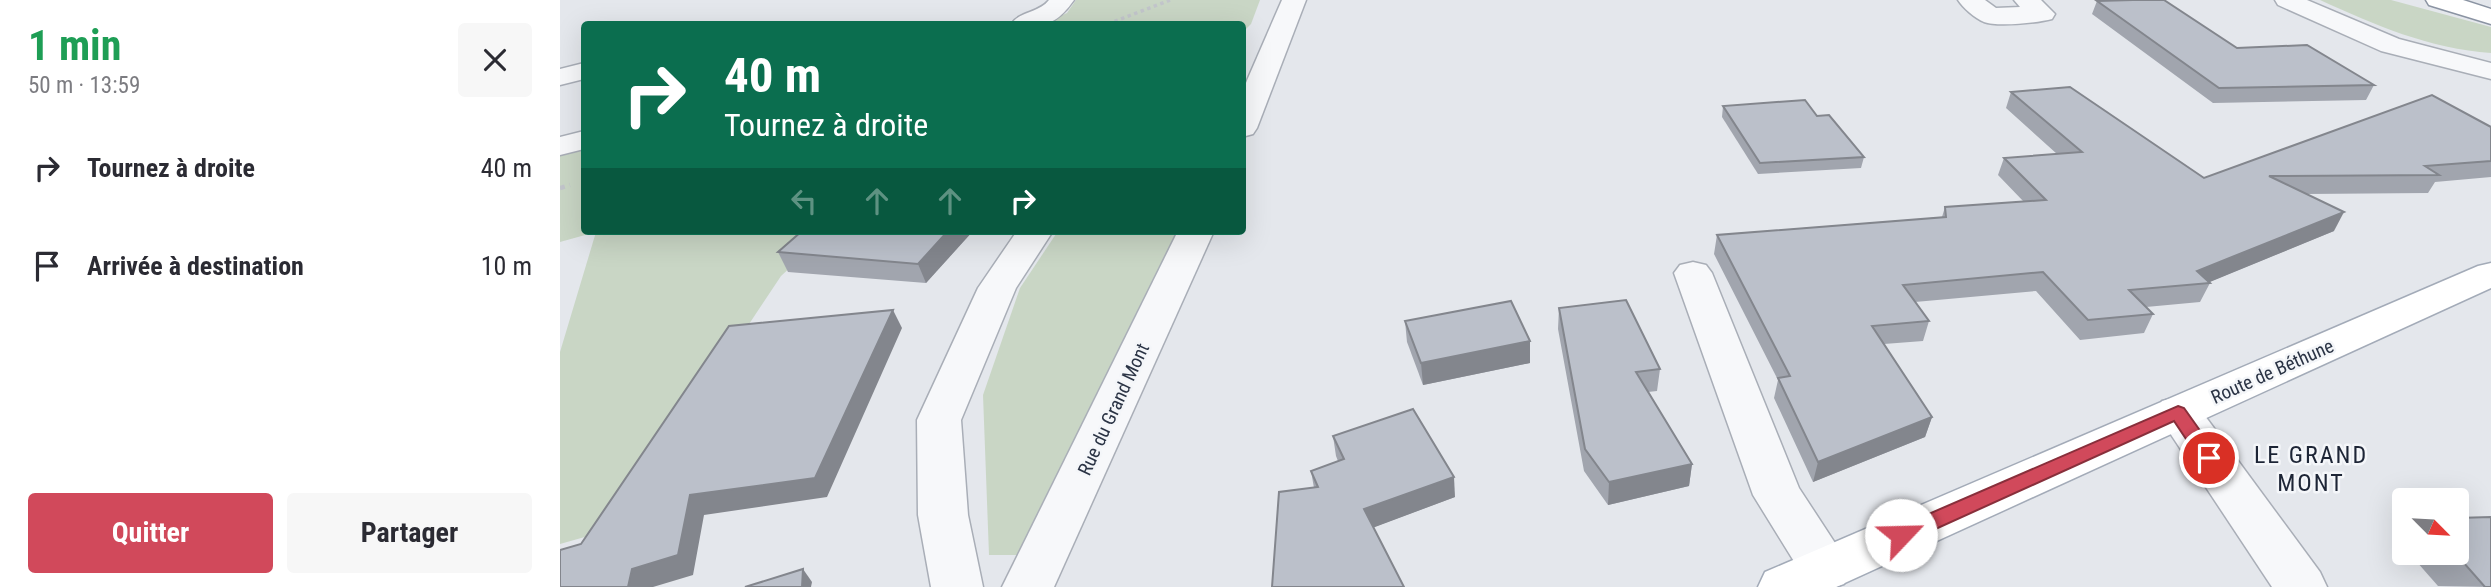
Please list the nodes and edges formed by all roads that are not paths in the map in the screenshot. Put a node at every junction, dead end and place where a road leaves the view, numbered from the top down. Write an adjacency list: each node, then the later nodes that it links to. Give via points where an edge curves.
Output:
1 (1062, 0): 10 (street, via 1052,13)
2 (1294, 0): 11 (street)
3 (1970, 0): 4 (street, via 1990,16 2043,14)
4 (2026, 0)
5 (2287, 0): 13 (street, via 2390,45)
6 (2438, 0): 9 (main road)
7 (2484, 0): 8 (main road)
8 (2491, 2)
9 (2491, 17)
10 (1032, 21)
11 (1284, 28): 12 (street); 16 (street)
12 (1253, 44)
13 (2486, 69)
14 (581, 72): 15 (street)
15 (560, 77)
16 (1246, 118)
17 (581, 141): 18 (street)
18 (560, 146)
19 (1032, 235): 25 (street, via 996,288 939,420 943,514)
20 (1194, 235): 26 (street, Rue du Grand Mont)
21 (1693, 273): 24 (street, via 1777,495)
22 (2491, 274): 23 (main road, Route de Béthune)
23 (2178, 412): 24 (main road, Route de Béthune); 28 (street)
24 (1826, 569): 27 (main road, Route de Béthune)
25 (957, 587)
26 (1028, 587)
27 (1784, 587)
28 (2301, 587)

